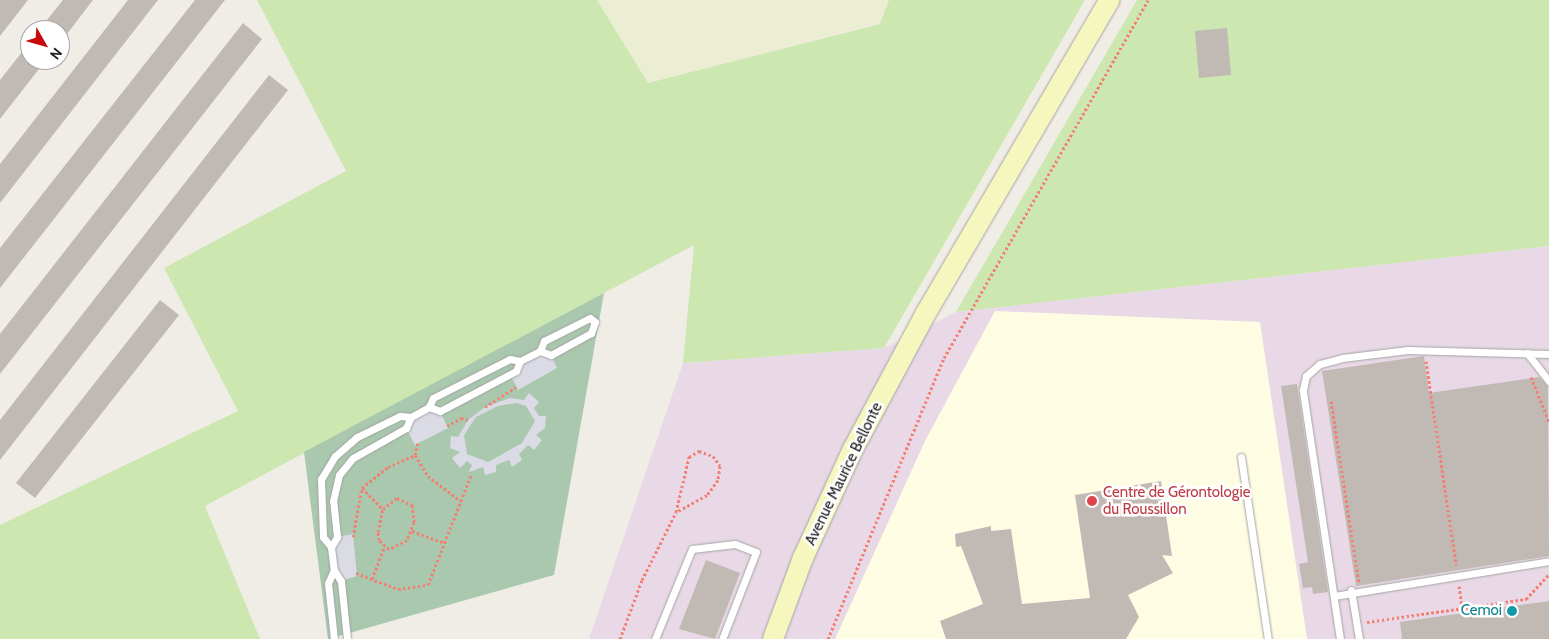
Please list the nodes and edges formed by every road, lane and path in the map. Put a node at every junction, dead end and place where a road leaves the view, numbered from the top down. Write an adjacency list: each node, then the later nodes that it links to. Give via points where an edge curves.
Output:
1 (1110, 0): 46 (main road, Avenue Maurice Bellonte, via 926,313 852,451 803,558)
2 (1148, 0): 47 (path, via 944,358)
3 (540, 351): 3 (lane, via 551,354 583,338 596,328 595,322 590,318 544,341); 7 (lane)
4 (1424, 351): 5 (lane); 34 (path); 39 (lane, via 1342,358 1320,364 1306,376 1303,390)
5 (1527, 353): 6 (lane); 9 (lane)
6 (1549, 354)
7 (520, 361): 13 (lane, via 510,359 433,398); 13 (lane, via 516,372 440,411)
8 (1528, 372): 16 (path)
9 (1549, 381)
10 (516, 387): 12 (path)
11 (1331, 401): 37 (path)
12 (485, 407)
13 (428, 408): 14 (lane)
14 (411, 417): 29 (lane, via 406,428 352,458 339,475 333,501 337,537); 29 (lane, via 400,416 358,437 341,448 326,468 318,496 323,537)
15 (468, 420): 17 (path, via 461,418)
16 (1549, 422)
17 (447, 426)
18 (418, 443): 19 (path)
19 (415, 455): 22 (path, via 388,467); 23 (path, via 434,483)
20 (1241, 457): 48 (lane)
21 (472, 473): 23 (path)
22 (362, 488): 24 (path); 27 (path, via 356,501 359,517)
23 (461, 501): 28 (path)
24 (383, 509): 26 (path, via 398,498 408,500 414,511); 30 (path, via 378,532)
25 (676, 512): 25 (path, via 707,495 718,480 720,466 713,456 699,451 689,457); 43 (path, via 646,571)
26 (412, 531): 28 (path); 30 (path, via 400,546)
27 (353, 537)
28 (445, 544): 36 (path, via 428,585 398,589)
29 (331, 547): 32 (lane)
30 (384, 547): 36 (path)
31 (1549, 561): 34 (lane)
32 (334, 570): 41 (lane, via 328,583); 42 (lane, via 341,581)
33 (356, 573): 36 (path)
34 (1457, 574): 37 (lane); 40 (path)
35 (1549, 574): 40 (path, via 1526,599)
36 (372, 579)
37 (1359, 589): 38 (lane); 40 (path, via 1364,623)
38 (1351, 590): 39 (lane); 50 (lane)
39 (1334, 596): 49 (lane)
40 (1462, 608)
41 (334, 639)
42 (347, 639)
43 (620, 639)
44 (655, 639): 45 (lane, via 692,549 734,544 756,552)
45 (722, 639)
46 (772, 639)
47 (828, 639)
48 (1268, 639)
49 (1340, 639)
50 (1359, 639)

